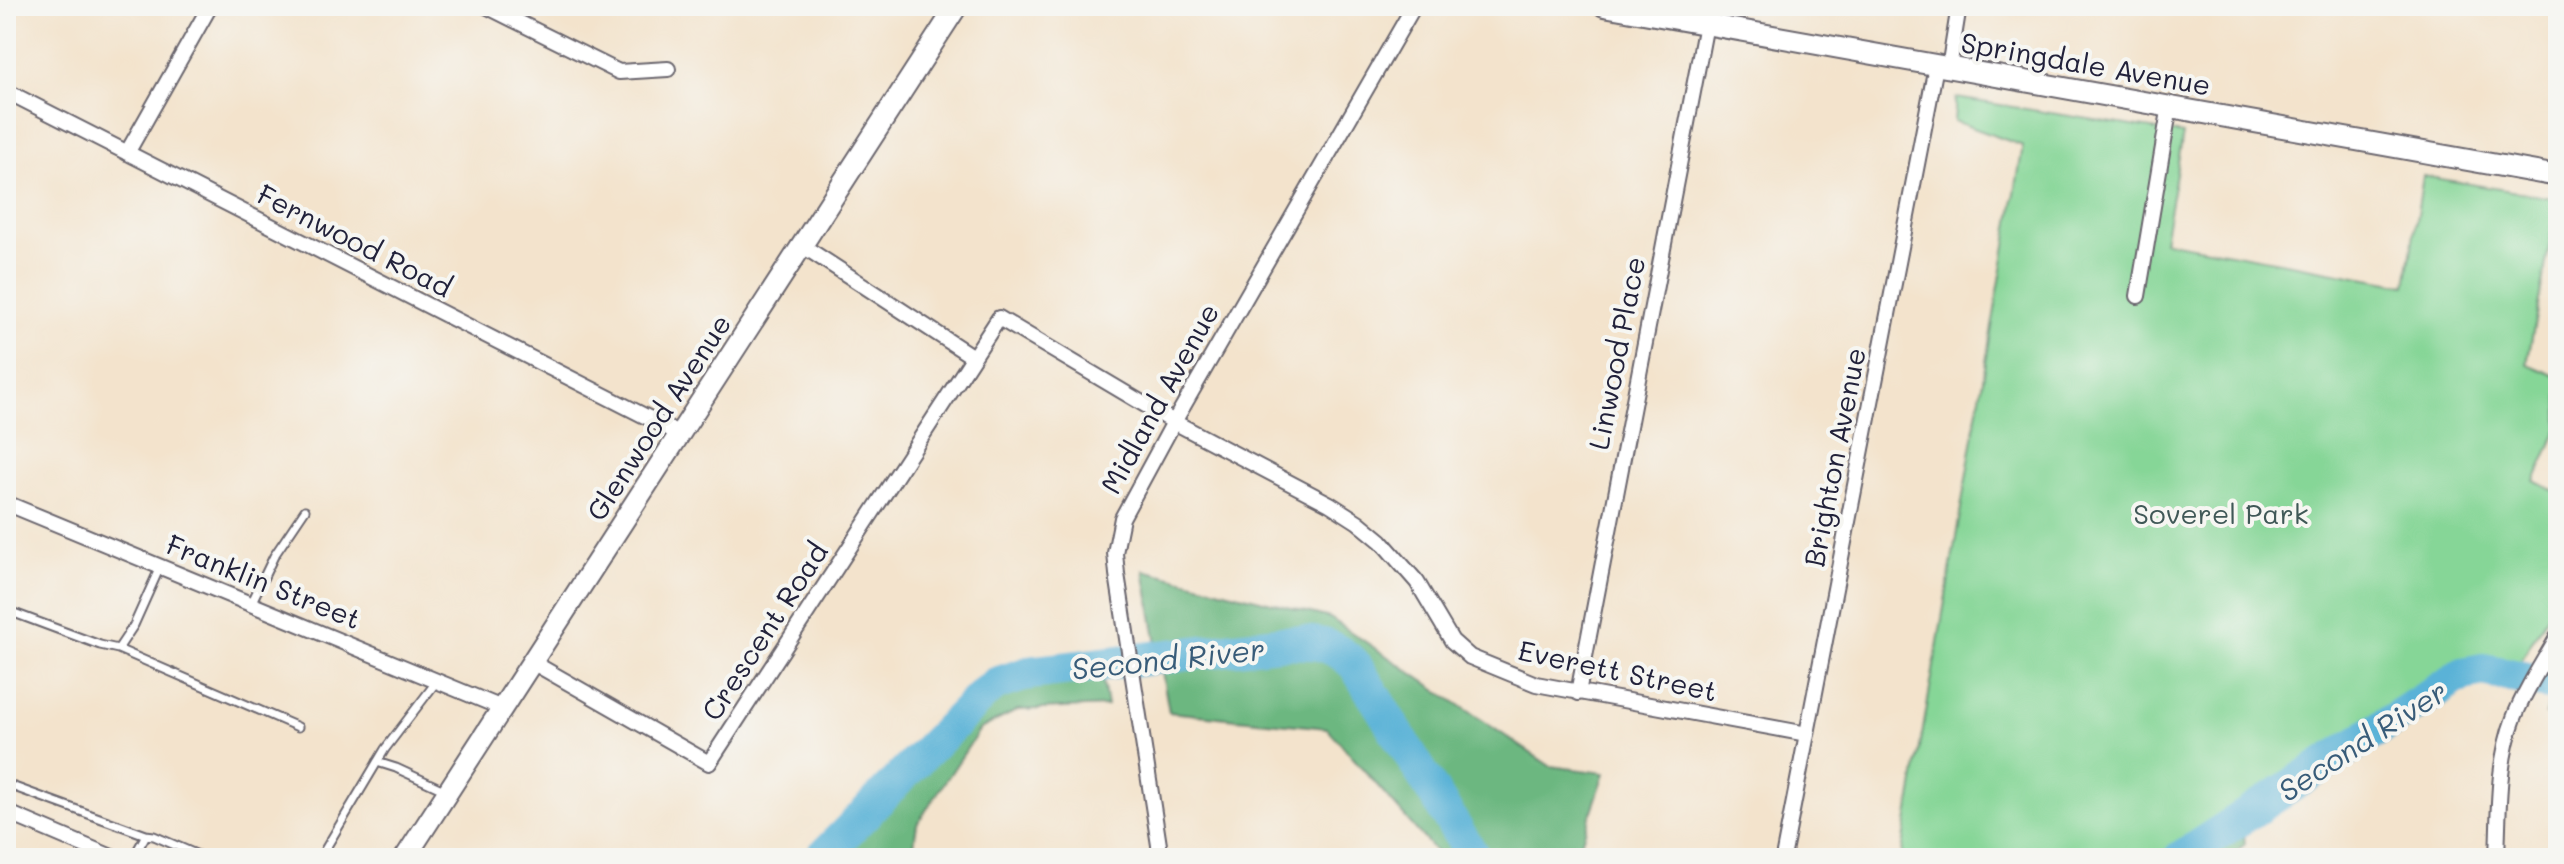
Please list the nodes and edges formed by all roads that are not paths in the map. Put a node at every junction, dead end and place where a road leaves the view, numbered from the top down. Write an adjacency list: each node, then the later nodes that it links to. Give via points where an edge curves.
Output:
1 (210, 6): 12 (street)
2 (486, 6): 9 (street, via 619,72)
3 (957, 6): 14 (street, Glenwood Avenue)
4 (1414, 6): 17 (street, Midland Avenue)
5 (1604, 6): 7 (street, Springdale Avenue)
6 (1959, 6): 8 (street, Brighton Avenue)
7 (1706, 24): 8 (street, Springdale Avenue); 28 (street, Linwood Place)
8 (1942, 67): 11 (street, Springdale Avenue); 31 (street, Brighton Avenue)
9 (668, 69)
10 (6, 91): 12 (street, Fernwood Road)
11 (2170, 105): 13 (street, Springdale Avenue); 15 (street)
12 (127, 153): 18 (street, Fernwood Road)
13 (2558, 176)
14 (803, 246): 16 (street); 18 (street, Glenwood Avenue)
15 (2138, 296)
16 (973, 357): 17 (street, Everett Street, via 999,318); 26 (street, Crescent Road, via 709,763)
17 (1174, 422): 28 (street, Everett Street, via 1358,522 1417,582 1452,641 1470,657 1513,676); 42 (street, Midland Avenue, via 1117,535 1117,574)
18 (680, 434): 26 (street, Glenwood Avenue)
19 (6, 503): 21 (street, Franklin Street)
20 (305, 510): 22 (lane)
21 (160, 567): 22 (street, Franklin Street); 25 (lane)
22 (251, 604): 27 (street, Franklin Street)
23 (6, 610): 25 (lane)
24 (2558, 636): 44 (street, via 2511,726 2501,773)
25 (118, 649): 30 (lane)
26 (532, 662): 29 (street, Glenwood Avenue)
27 (437, 681): 29 (street, Franklin Street); 32 (lane)
28 (1578, 693): 31 (street, Everett Street)
29 (502, 708): 34 (street, Glenwood Avenue)
30 (298, 727)
31 (1807, 734): 43 (street, Brighton Avenue)
32 (377, 762): 34 (lane); 40 (lane)
33 (6, 784): 36 (lane)
34 (448, 792): 41 (street, Glenwood Avenue)
35 (6, 812): 37 (street)
36 (146, 835): 38 (lane); 39 (lane)
37 (114, 858)
38 (133, 858)
39 (205, 858)
40 (320, 858)
41 (405, 858)
42 (1161, 858)
43 (1783, 858)
44 (2497, 858)

